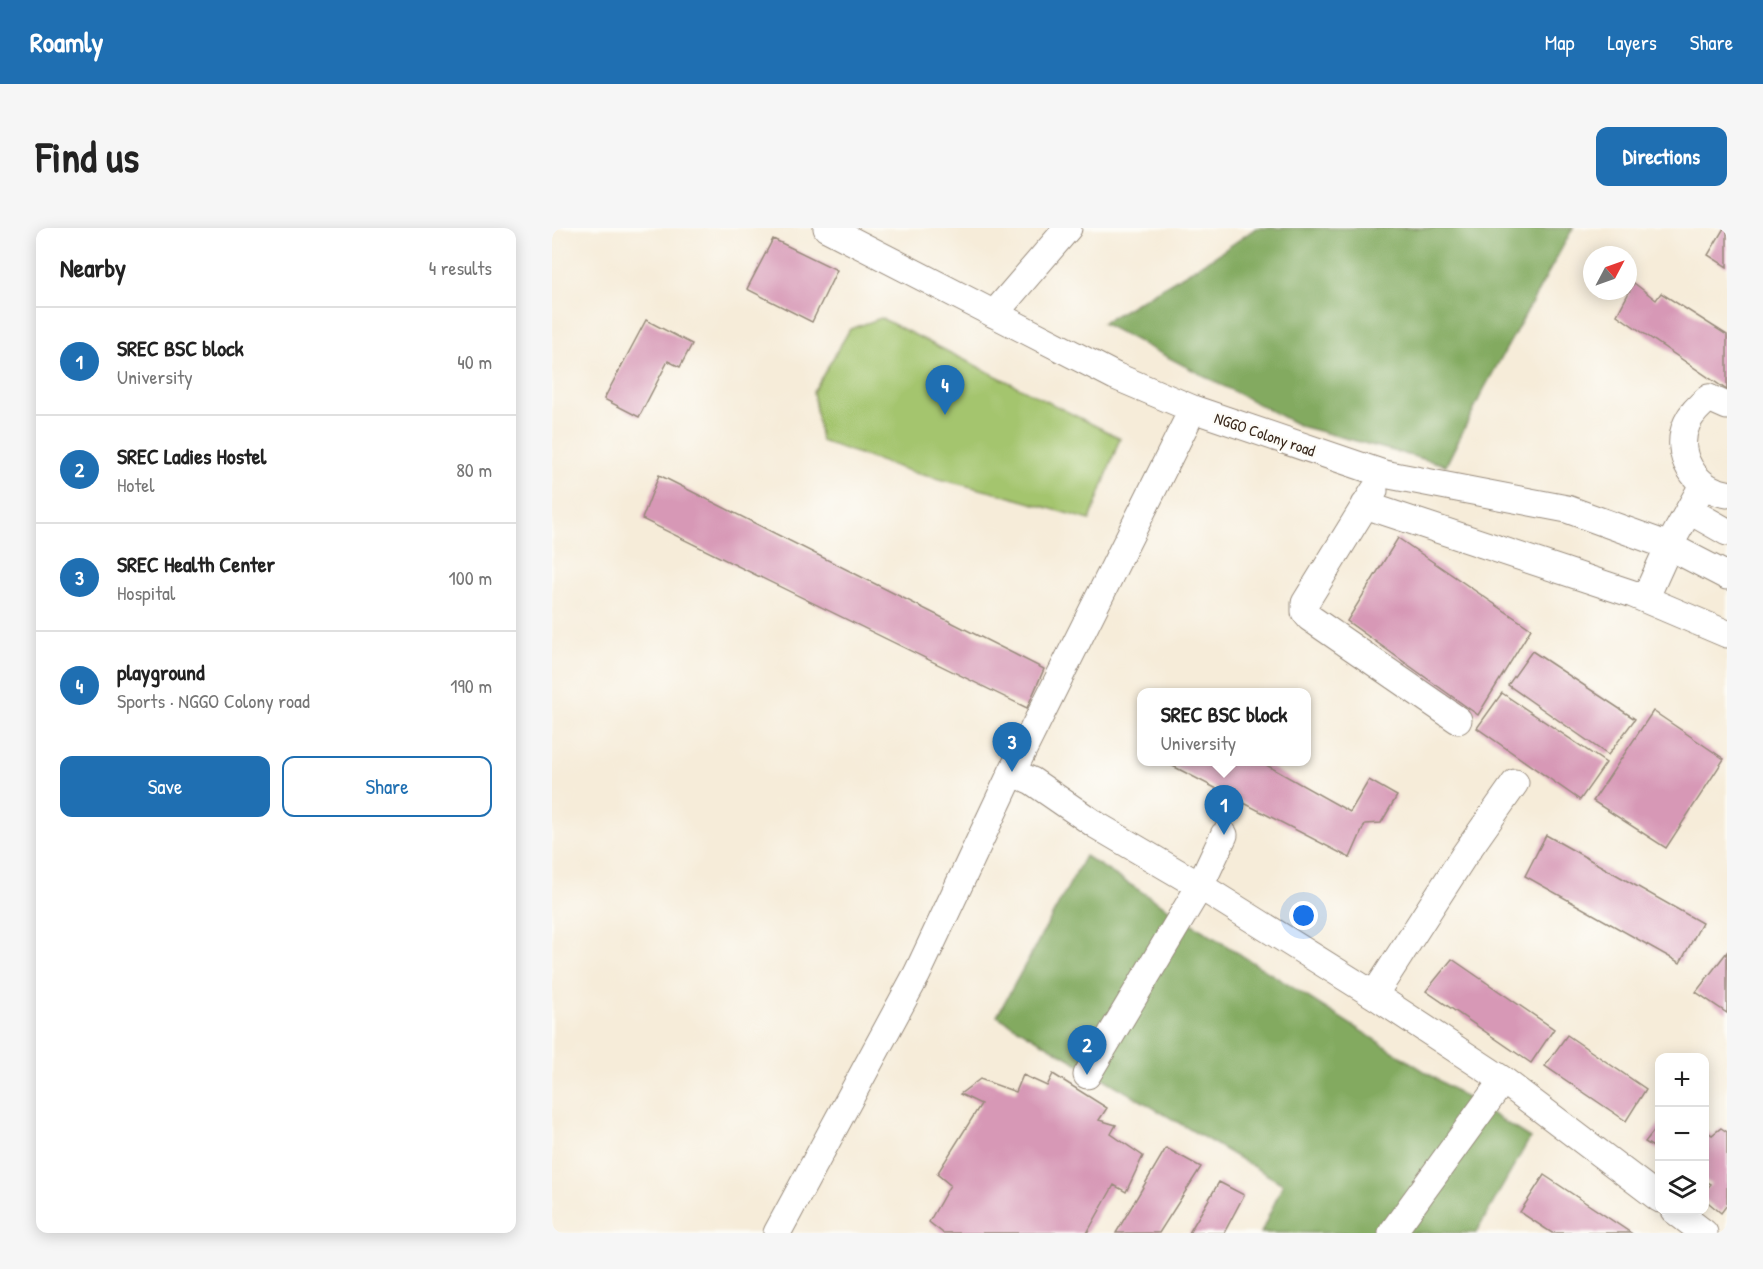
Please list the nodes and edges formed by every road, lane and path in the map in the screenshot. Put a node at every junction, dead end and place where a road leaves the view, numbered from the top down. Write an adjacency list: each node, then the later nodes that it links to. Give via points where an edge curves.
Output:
1 (827, 228): 3 (street, NGGO Colony road)
2 (1068, 228): 3 (street)
3 (994, 314): 5 (street, NGGO Colony road, via 1115,376)
4 (1727, 406): 7 (street, via 1709,398 1687,423 1683,440 1684,457 1691,473)
5 (1193, 409): 6 (street, NGGO Colony road); 16 (street)
6 (1384, 474): 8 (street); 11 (street, NGGO Colony road, via 1567,509)
7 (1715, 490): 9 (street)
8 (1365, 505): 13 (street); 15 (street, via 1305,603 1305,612)
9 (1690, 511): 10 (street); 11 (street)
10 (1727, 532)
11 (1670, 546): 12 (street, NGGO Colony road); 13 (street)
12 (1727, 576)
13 (1646, 599): 14 (street)
14 (1727, 634)
15 (1458, 720)
16 (1012, 772): 19 (street); 25 (street, via 917,974)
17 (1515, 783): 20 (street)
18 (1224, 835): 19 (street)
19 (1200, 886): 20 (street); 21 (street)
20 (1374, 995): 22 (street)
21 (1087, 1075)
22 (1503, 1080): 23 (street); 26 (street)
23 (1655, 1196)
24 (1681, 1215): 27 (street)
25 (777, 1233)
26 (1392, 1233)
27 (1704, 1233)

